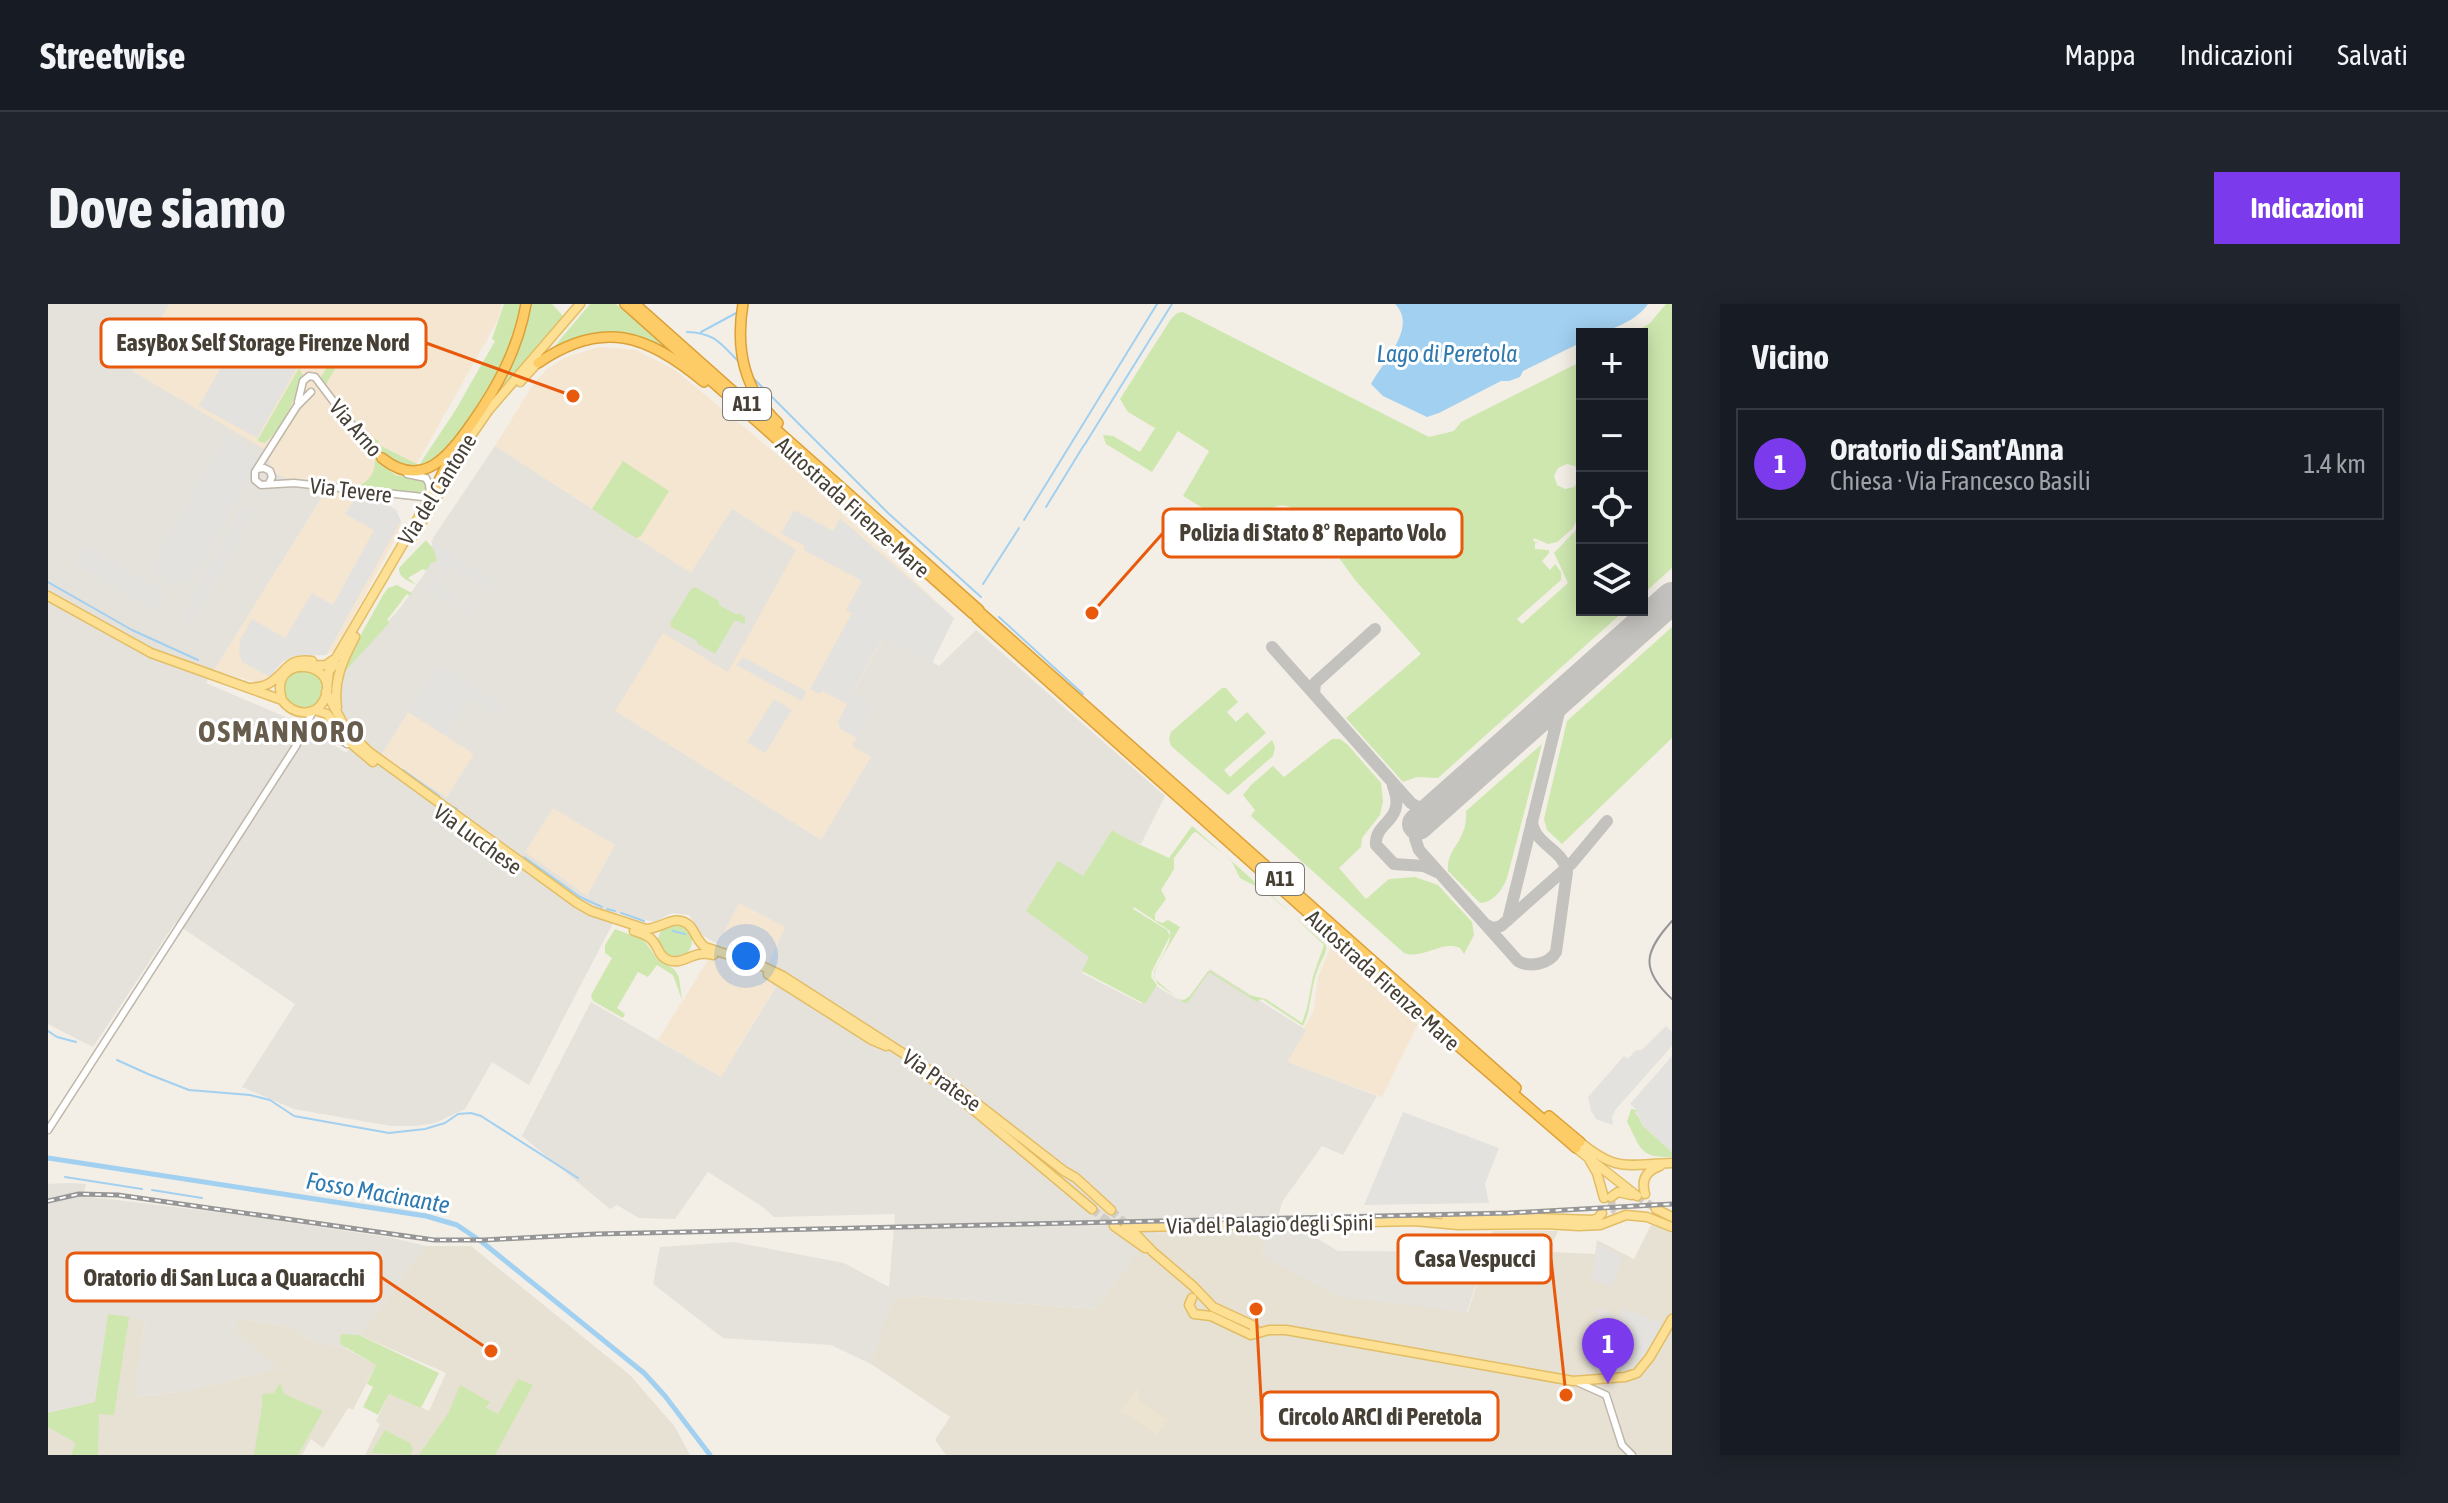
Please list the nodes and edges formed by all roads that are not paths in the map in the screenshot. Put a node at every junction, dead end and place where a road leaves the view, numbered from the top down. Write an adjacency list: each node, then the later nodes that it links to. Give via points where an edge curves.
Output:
1 (526, 304): 12 (highway, via 500,380)
2 (583, 304): 6 (main road, Via del Cantone); 18 (main road, Via del Cantone, via 490,408)
3 (625, 304): 11 (highway, Autostrada Firenze-Mare / A11)
4 (635, 304): 19 (highway, Autostrada Firenze-Mare / A11)
5 (743, 304): 19 (highway, via 739,347 754,393 775,421)
6 (538, 363): 11 (highway, via 582,340 632,340 678,362); 18 (main road, Via del Cantone, via 475,437)
7 (319, 384): 8 (street, Via Arno, via 309,376); 9 (street); 14 (street, Via Arno)
8 (303, 386): 9 (street); 10 (street)
9 (311, 392): 10 (street)
10 (297, 406): 13 (street)
11 (768, 431): 21 (highway, Autostrada Firenze-Mare / A11)
12 (459, 442): 14 (highway, via 424,469 403,469); 18 (highway)
13 (274, 443): 15 (street); 16 (street)
14 (382, 458): 18 (street, Via Arno, via 394,470 426,478)
15 (257, 469): 16 (street); 17 (street, via 255,480)
16 (269, 470): 17 (street)
17 (265, 485): 18 (street, Via Tevere, via 294,483)
18 (432, 499): 22 (main road, Via del Cantone); 23 (main road, Via del Cantone)
19 (860, 504): 21 (highway, Autostrada Firenze-Mare / A11)
20 (48, 596): 26 (main road, via 151,653)
21 (978, 614): 41 (highway, Autostrada Firenze-Mare / A11)
22 (358, 632): 27 (main road, Via del Cantone, via 329,671); 31 (main road, via 337,677)
23 (340, 651): 24 (main road, via 329,663); 26 (main road, via 328,661 294,662 269,684)
24 (301, 666): 25 (main road, via 287,672); 27 (main road, Via Lucchese, via 319,671)
25 (280, 686): 26 (main road); 28 (main road)
26 (253, 690): 28 (main road)
27 (326, 690): 29 (main road); 31 (main road, Via Lucchese)
28 (282, 700): 30 (main road)
29 (314, 710): 30 (main road); 32 (street); 33 (main road, Via Lucchese, via 327,714)
30 (299, 712): 34 (street, via 305,723)
31 (340, 720): 35 (main road, Via Lucchese, via 380,761 577,903 639,927)
32 (296, 746): 33 (street, via 319,730); 34 (street)
33 (356, 750): 37 (main road, Via Lucchese, via 568,904 643,934)
34 (285, 761): 40 (street)
35 (660, 927): 36 (main road, Via Lucchese, via 681,921); 37 (main road)
36 (695, 936): 38 (main road); 39 (main road, Via Lucchese, via 705,947)
37 (655, 946): 38 (main road, Via Lucchese, via 669,961)
38 (688, 957): 39 (main road, Via Lucchese, via 705,953)
39 (761, 968): 45 (main road, Via Pratese, via 952,1092); 47 (main road, Via Pratese, via 794,982 957,1088)
40 (48, 1130)
41 (1578, 1145): 42 (main road); 43 (main road, via 1618,1165)
42 (1588, 1157): 44 (main road); 44 (main road, via 1607,1198 1620,1192)
43 (1672, 1163): 44 (main road, via 1648,1172)
44 (1638, 1195)
45 (1092, 1209)
46 (1656, 1209): 51 (main road)
47 (1111, 1210)
48 (1616, 1211): 50 (main road)
49 (1602, 1213): 52 (main road, Via del Palagio degli Spini, via 1593,1220)
50 (1626, 1215): 52 (main road, Via del Palagio degli Spini, via 1588,1226); 54 (main road, Via del Palagio degli Spini)
51 (1672, 1217)
52 (1414, 1221): 55 (main road, Via del Palagio degli Spini, via 1126,1224)
53 (1114, 1226): 55 (main road)
54 (1672, 1227)
55 (1153, 1252): 56 (main road)
56 (1174, 1271): 57 (main road); 58 (main road)
57 (1192, 1298): 58 (main road); 59 (main road, via 1192,1312)
58 (1206, 1300): 59 (main road, via 1209,1309); 61 (main road)
59 (1204, 1315): 61 (main road, via 1247,1334)
60 (1672, 1319): 62 (main road, via 1637,1373)
61 (1258, 1333): 62 (main road, via 1286,1330)
62 (1573, 1381): 63 (street, via 1606,1395 1622,1445)
63 (1632, 1455)

